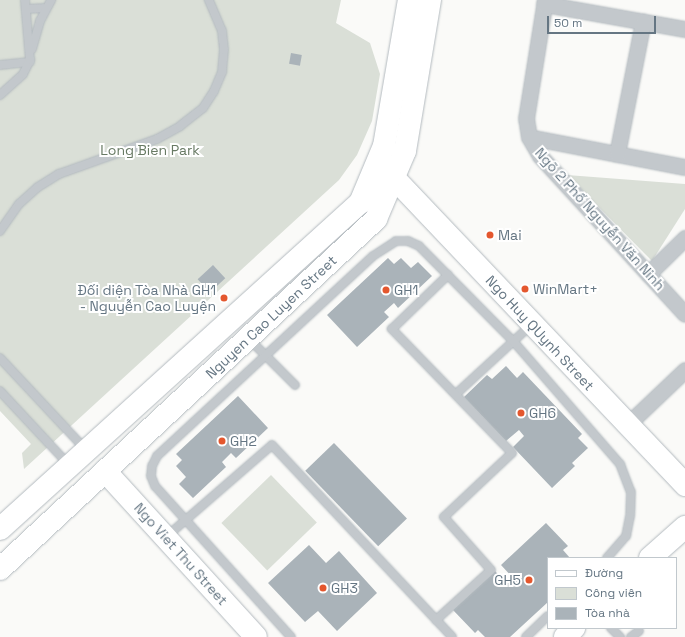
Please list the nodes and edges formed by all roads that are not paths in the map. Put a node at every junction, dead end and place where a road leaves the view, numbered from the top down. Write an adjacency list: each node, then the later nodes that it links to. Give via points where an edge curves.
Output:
1 (25, 0): 8 (lane)
2 (51, 0): 7 (lane)
3 (209, 0): 19 (lane, via 222,31 224,50 222,72 203,108 180,126 157,139 59,174 38,187 19,204)
4 (409, 0): 17 (street, Nguyen Cao Luyen Street, via 384,146)
5 (430, 0): 18 (street, Nguyen Cao Luyen Street, via 405,151)
6 (545, 2): 9 (street); 14 (street, Ngõ 2 Phố Nguyễn Văn Ninh, via 526,118)
7 (46, 8): 8 (lane); 11 (lane)
8 (26, 9): 11 (lane)
9 (643, 22): 10 (street); 15 (street)
10 (685, 29)
11 (30, 57): 12 (lane); 13 (lane, via 23,74)
12 (0, 65)
13 (0, 96)
14 (529, 137): 15 (street); 21 (street, Ngõ 2 Phố Nguyễn Văn Ninh, via 540,156)
15 (617, 154): 16 (street)
16 (685, 167)
17 (377, 168): 18 (street, Ngo Huy QUynh Street); 34 (street, Nguyen Cao Luyen Street, via 360,203)
18 (395, 179): 24 (street, Ngo Huy QUynh Street); 25 (street, Nguyen Cao Luyen Street, via 376,219)
19 (0, 230)
20 (685, 238): 21 (street)
21 (648, 274): 23 (street, Ngõ 2 Phố Nguyễn Văn Ninh)
22 (448, 275): 26 (lane); 27 (lane, via 419,246 408,241 396,241 373,256); 32 (lane, via 392,329)
23 (685, 314)
24 (532, 324): 26 (lane); 33 (street, Ngo Huy QUynh Street)
25 (248, 338): 27 (lane); 36 (street, Nguyen Cao Luyen Street)
26 (514, 342): 32 (lane); 42 (lane, via 584,420 624,472 631,492 630,516 626,536)
27 (266, 357): 30 (lane); 38 (lane, via 157,456 152,466 155,486)
28 (0, 358): 34 (lane)
29 (685, 370): 33 (street)
30 (294, 385)
31 (0, 392): 35 (lane)
32 (457, 393): 46 (lane, via 512,453 444,517 491,570)
33 (627, 425): 37 (street, Ngo Huy QUynh Street)
34 (87, 451): 35 (street, Nguyen Cao Luyen Street)
35 (70, 466): 40 (street, Nguyen Cao Luyen Street)
36 (105, 471): 41 (street, Ngo Viet Thu Street); 44 (street, Nguyen Cao Luyen Street)
37 (685, 485)
38 (187, 521): 41 (lane); 46 (lane, via 272,445); 51 (lane)
39 (685, 527): 43 (street)
40 (0, 529)
41 (166, 538): 50 (street, Ngo Viet Thu Street)
42 (608, 557)
43 (651, 557)
44 (0, 569)
45 (547, 617): 53 (lane)
46 (436, 620): 52 (lane)
47 (573, 629): 54 (street)
48 (612, 629): 55 (lane)
49 (639, 631): 56 (lane)
50 (256, 637)
51 (290, 637)
52 (452, 637)
53 (526, 637)
54 (565, 637)
55 (620, 637)
56 (631, 637)

